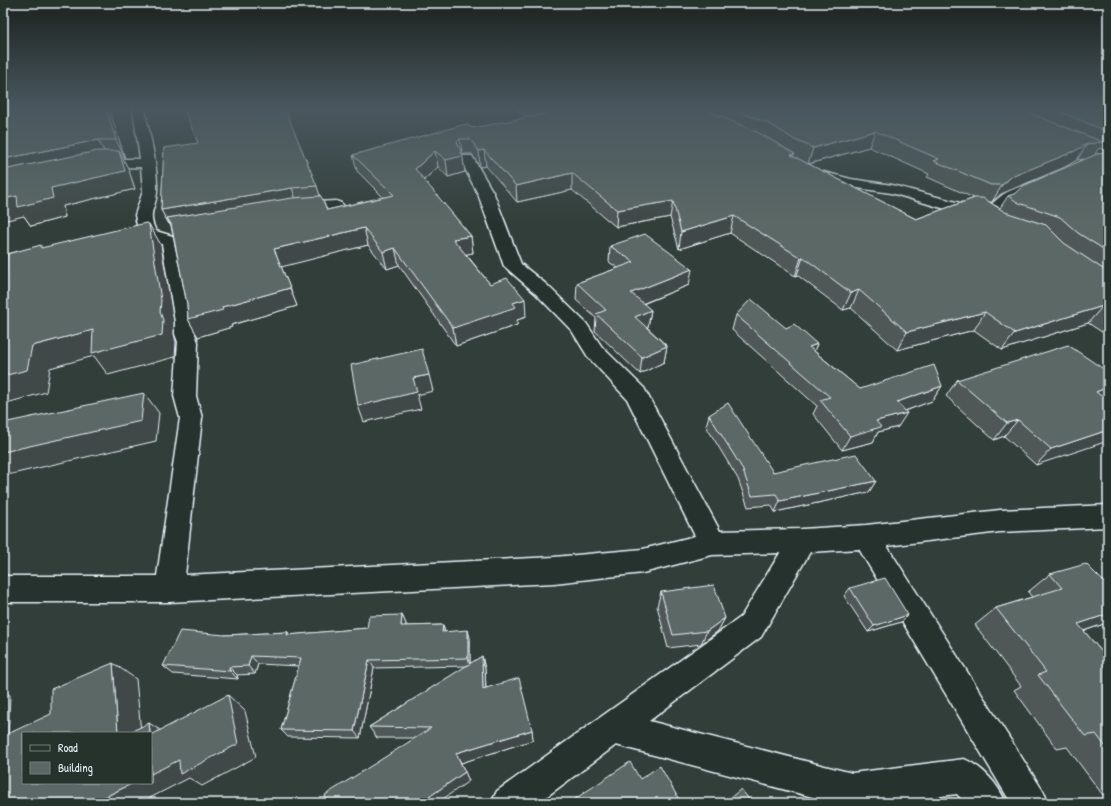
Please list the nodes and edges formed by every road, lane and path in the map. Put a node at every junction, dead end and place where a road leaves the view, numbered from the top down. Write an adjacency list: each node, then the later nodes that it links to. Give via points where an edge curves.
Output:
1 (145, 147): 3 (street)
2 (467, 159): 16 (street, via 486,194 513,266 541,289 579,328 595,352 636,394)
3 (149, 163): 4 (street, via 108,163); 12 (street, via 150,193 142,214)
4 (84, 168)
5 (798, 168): 8 (street, via 851,183 892,189 959,208)
6 (1050, 180): 8 (street, via 1007,198 998,207)
7 (336, 206): 9 (street)
8 (978, 209): 10 (street)
9 (283, 210)
10 (1002, 224)
11 (177, 230): 12 (street)
12 (143, 236): 18 (street, via 170,241 188,342 185,396 191,418)
13 (1108, 516): 14 (street, via 1000,521)
14 (866, 537): 15 (street); 22 (street)
15 (802, 541): 16 (street); 19 (street, via 751,627)
16 (712, 543): 18 (street, via 643,561 554,570)
17 (3, 589): 18 (street)
18 (169, 589)
19 (612, 728): 20 (street); 21 (street, via 852,790 964,776)
20 (509, 803)
21 (988, 803)
22 (1031, 803)

